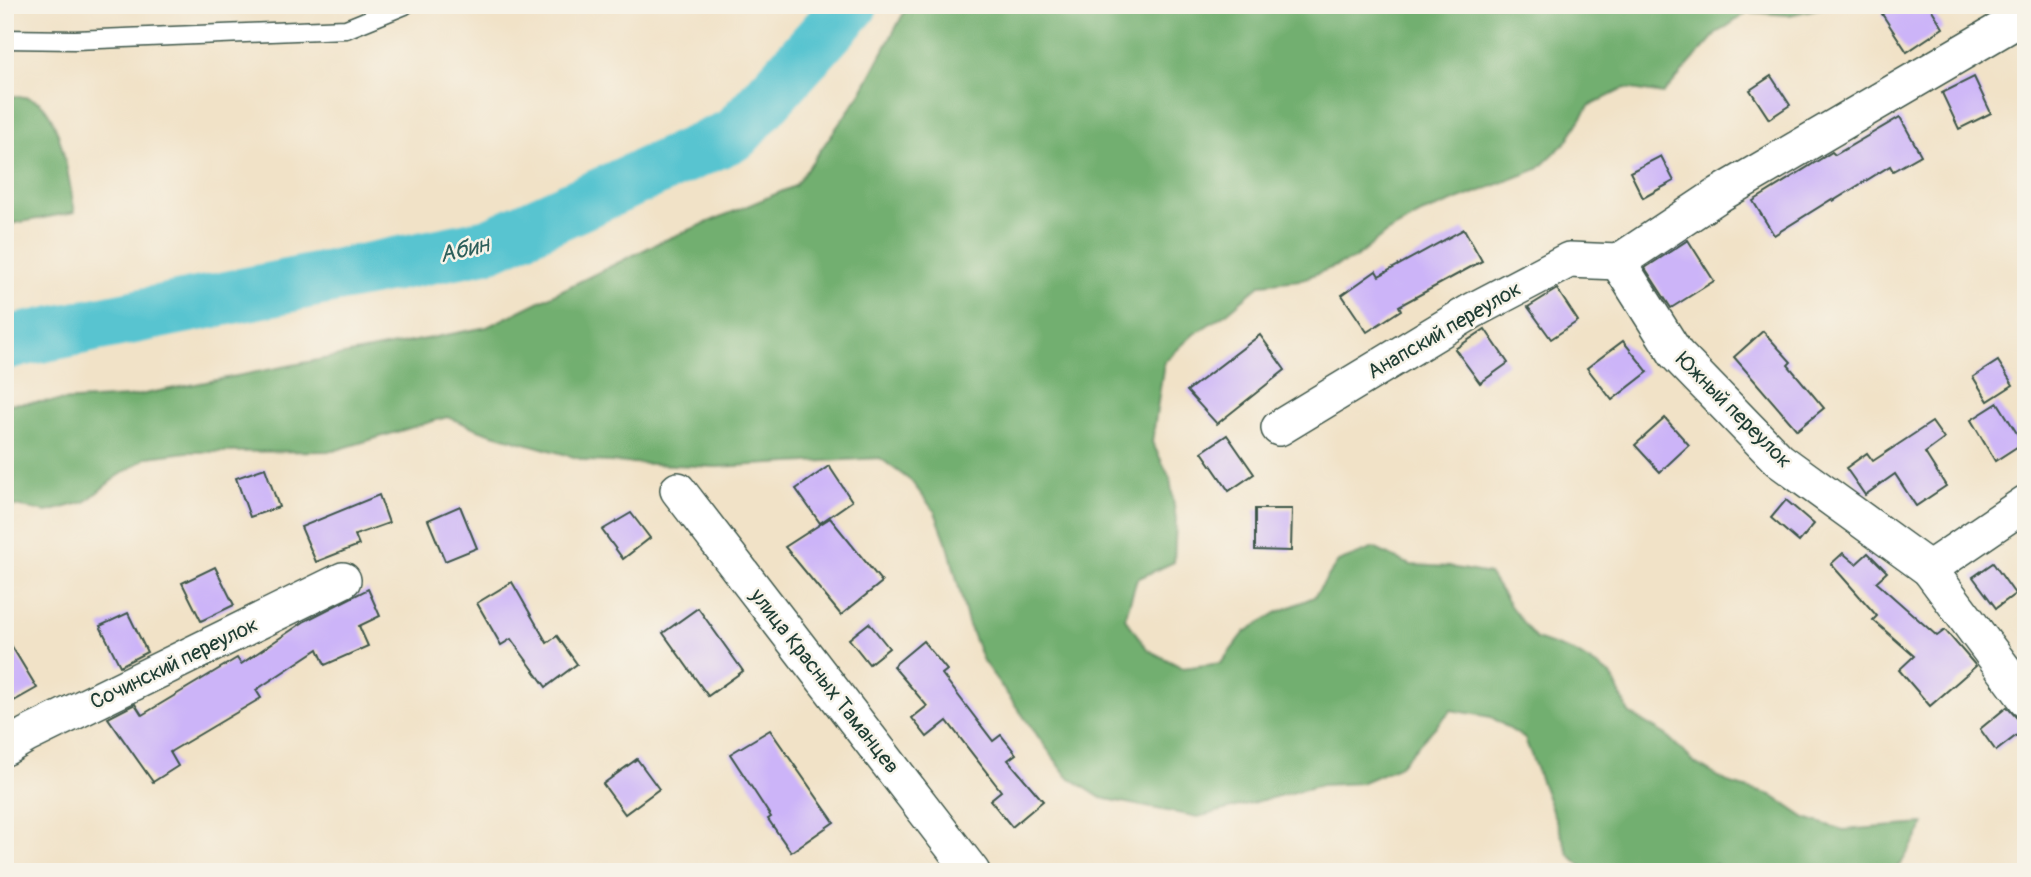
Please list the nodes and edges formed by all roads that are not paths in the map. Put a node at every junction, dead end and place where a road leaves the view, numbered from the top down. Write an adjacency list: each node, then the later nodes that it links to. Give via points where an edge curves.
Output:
1 (405, 5): 3 (lane, via 346,29)
2 (2026, 15): 4 (street, via 1720,194)
3 (5, 39)
4 (1618, 262): 5 (street, Анапский переулок, via 1569,260 1472,311); 8 (street, Южный переулок, via 1676,354 1779,460)
5 (1279, 428)
6 (678, 490): 12 (street, улица Красных Таманцев)
7 (2026, 503): 8 (street)
8 (1930, 569): 10 (street, Южный переулок)
9 (344, 580): 11 (street, Сочинский переулок)
10 (2026, 699)
11 (5, 748)
12 (972, 872)

